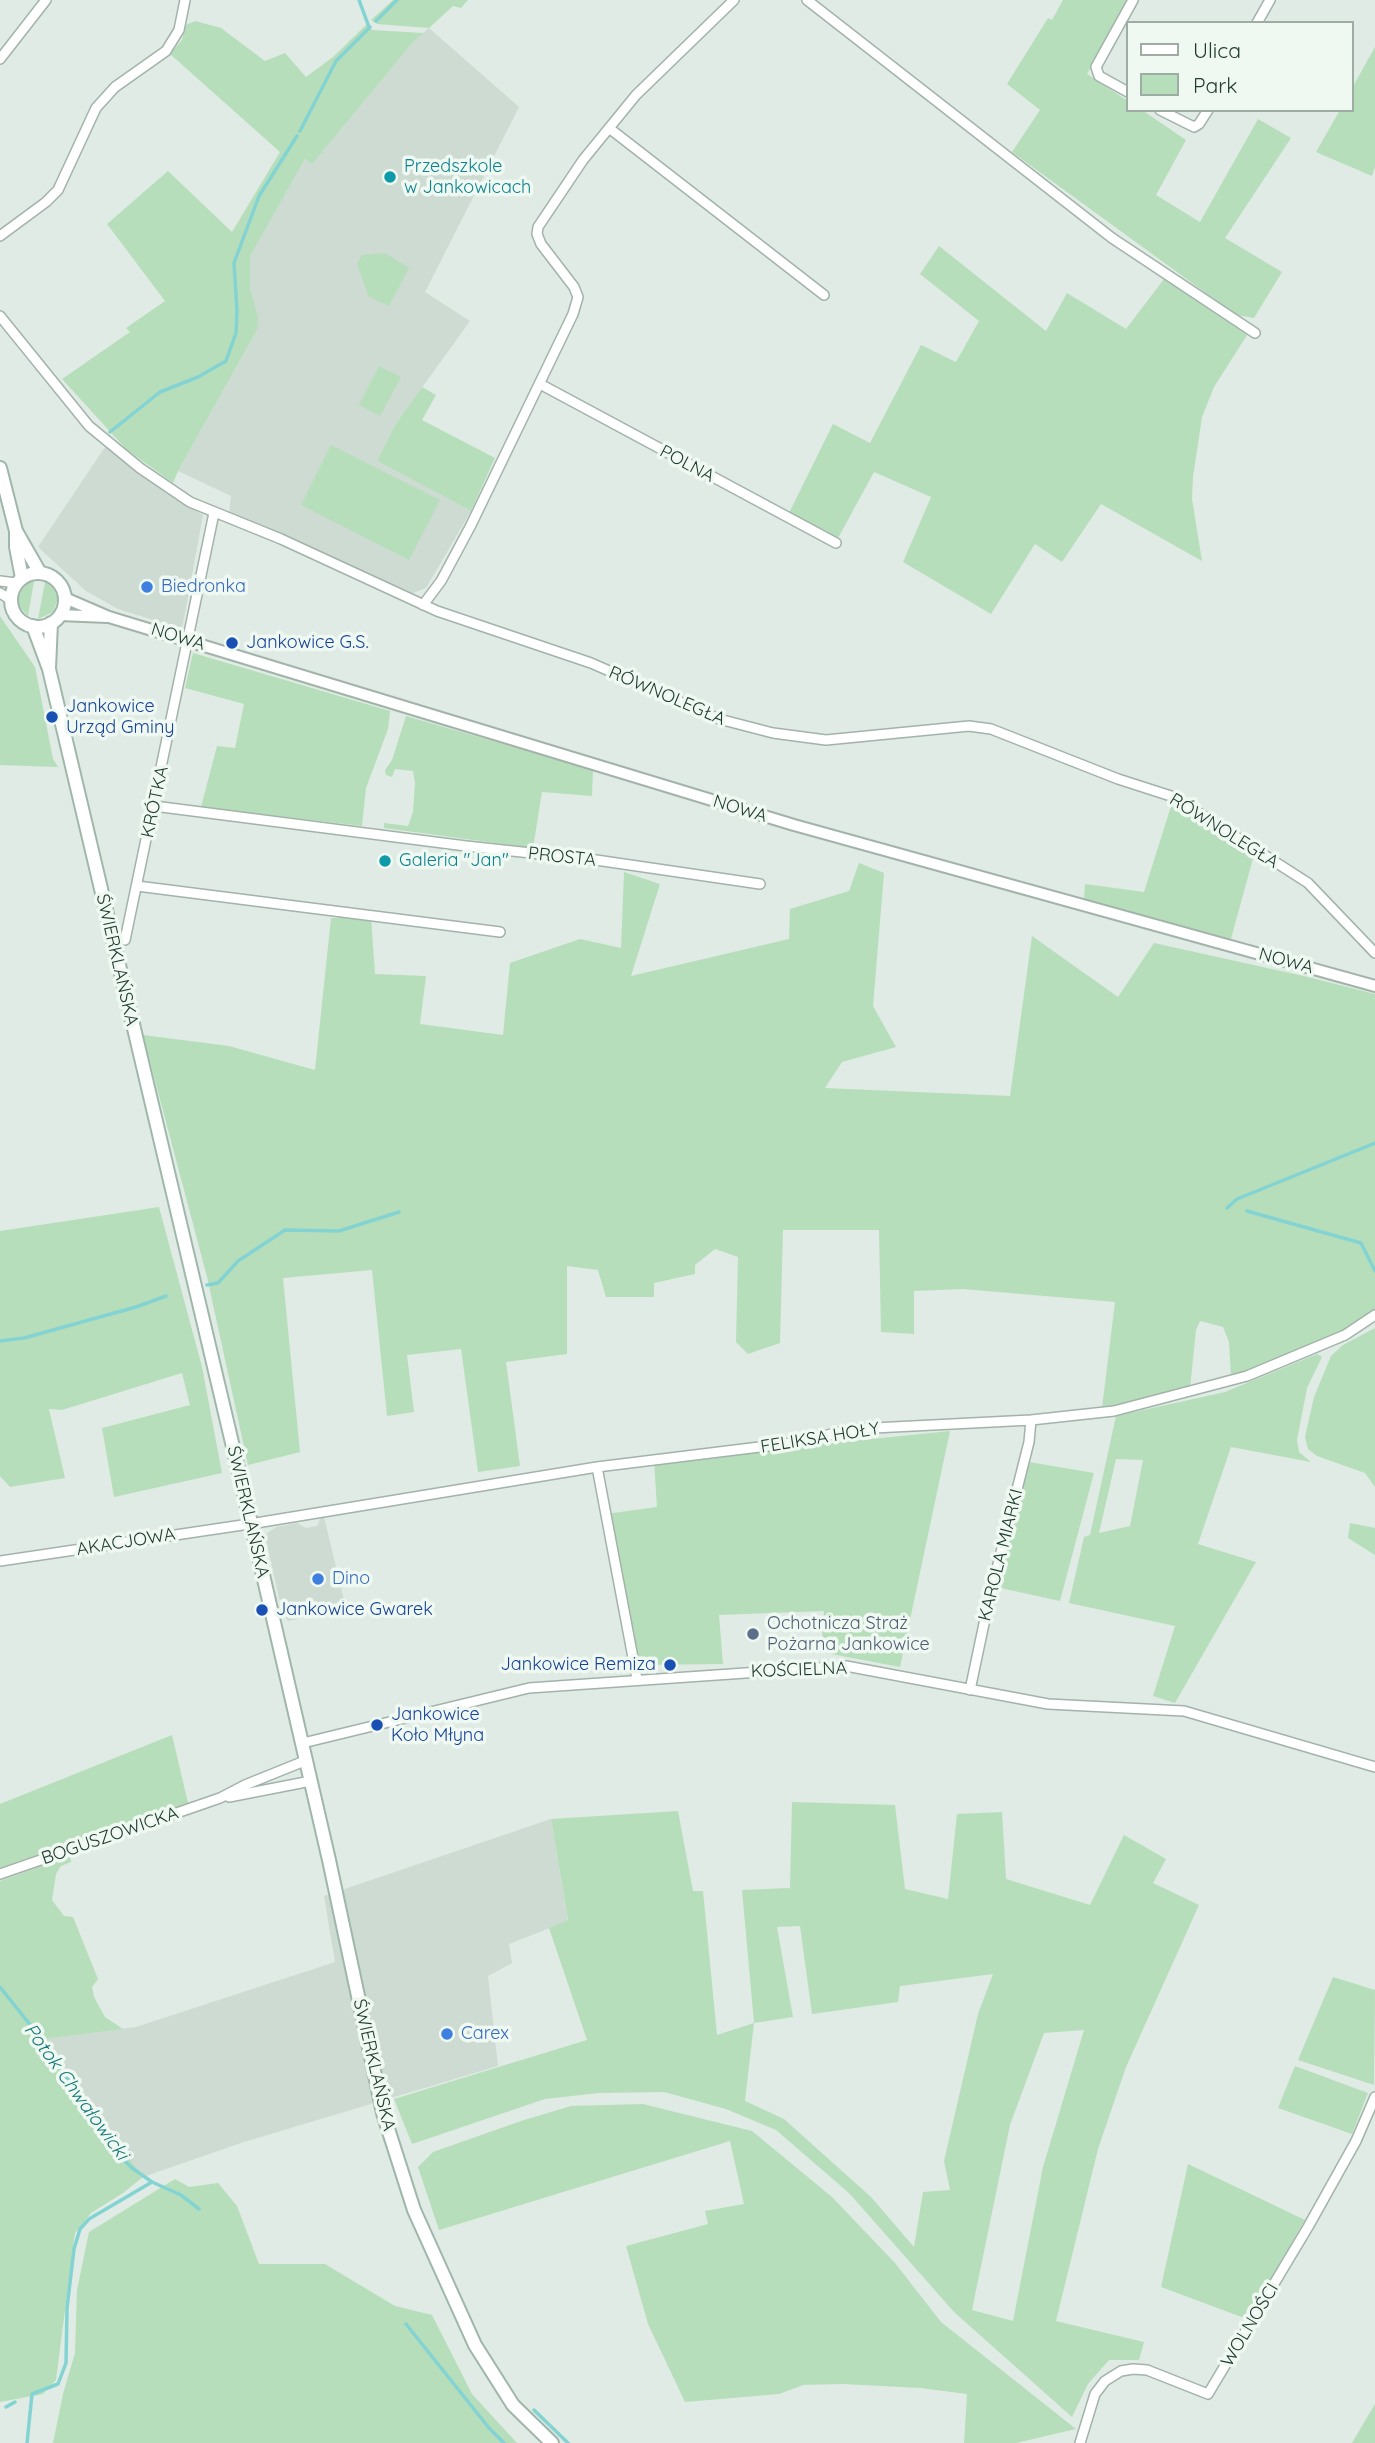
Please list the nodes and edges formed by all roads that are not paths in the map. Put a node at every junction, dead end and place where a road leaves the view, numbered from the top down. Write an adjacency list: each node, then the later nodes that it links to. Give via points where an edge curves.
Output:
1 (46, 0): 8 (street)
2 (185, 0): 13 (street, via 179,30 166,51 115,87 96,108 58,190)
3 (734, 0): 12 (street, via 650,81)
4 (807, 0): 16 (street, via 1112,238)
5 (1133, 0): 9 (street, via 1096,67 1099,76)
6 (1270, 0): 7 (street)
7 (1259, 21)
8 (0, 59)
9 (1126, 91)
10 (1164, 112): 11 (street, via 1194,127)
11 (1207, 112)
12 (609, 128): 14 (street); 17 (street, via 538,227 541,244 578,297)
13 (0, 236)
14 (824, 295)
15 (0, 316): 19 (street, RÓWNOLEGŁA, via 89,426 174,494)
16 (1255, 333)
17 (540, 384): 21 (street, POLNA); 27 (street, via 471,525)
18 (0, 468): 20 (main road)
19 (214, 513): 27 (street, RÓWNOLEGŁA); 31 (street, KRÓTKA)
20 (16, 531): 22 (main road); 24 (main road)
21 (836, 542)
22 (40, 573): 24 (main road); 26 (main road, via 58,582)
23 (0, 581): 24 (street)
24 (19, 581): 25 (main road)
25 (5, 596): 30 (main road, via 19,619)
26 (65, 598): 28 (street, NOWA); 29 (main road)
27 (423, 605): 38 (street, RÓWNOLEGŁA, via 591,663 719,719 773,733 826,740 969,726 991,729 1174,797 1308,883)
28 (109, 617): 29 (street, NOWA); 31 (street, NOWA)
29 (56, 619): 30 (main road); 32 (main road, ŚWIERKLAŃSKA)
30 (33, 626): 32 (main road, ŚWIERKLAŃSKA)
31 (189, 640): 33 (street, KRÓTKA); 39 (street, NOWA, via 794,825)
32 (49, 669): 43 (main road, ŚWIERKLAŃSKA)
33 (154, 806): 34 (street, PROSTA); 35 (street, KRÓTKA)
34 (760, 884)
35 (137, 886): 36 (street); 37 (street, KRÓTKA)
36 (500, 932)
37 (125, 940)
38 (1375, 953)
39 (1375, 986)
40 (1375, 1315): 41 (street, FELIKSA HOŁY, via 1345,1335 1247,1376 1114,1411)
41 (1031, 1420): 42 (street, FELIKSA HOŁY, via 854,1429 792,1443); 46 (street, KAROLA MIARKI)
42 (597, 1467): 43 (street, FELIKSA HOŁY); 45 (street)
43 (251, 1524): 44 (street, AKACJOWA); 47 (main road, ŚWIERKLAŃSKA)
44 (0, 1561)
45 (637, 1679): 46 (street, KOŚCIELNA, via 846,1666); 47 (street, KOŚCIELNA, via 529,1688)
46 (970, 1690): 49 (street, KOŚCIELNA, via 1048,1704 1184,1711)
47 (303, 1743): 48 (main road, ŚWIERKLAŃSKA)
48 (307, 1760): 50 (main road, ŚWIERKLAŃSKA); 51 (street, BOGUSZOWICKA)
49 (1375, 1767)
50 (311, 1781): 51 (street, BOGUSZOWICKA); 54 (main road, ŚWIERKLAŃSKA, via 383,2113 414,2210 475,2345 513,2405)
51 (220, 1798): 52 (street, BOGUSZOWICKA)
52 (0, 1874)
53 (1375, 2097): 55 (street, WOLNOŚCI, via 1356,2141 1290,2259 1208,2394 1146,2370 1121,2371 1105,2381 1095,2395)
54 (552, 2443)
55 (1080, 2443)

